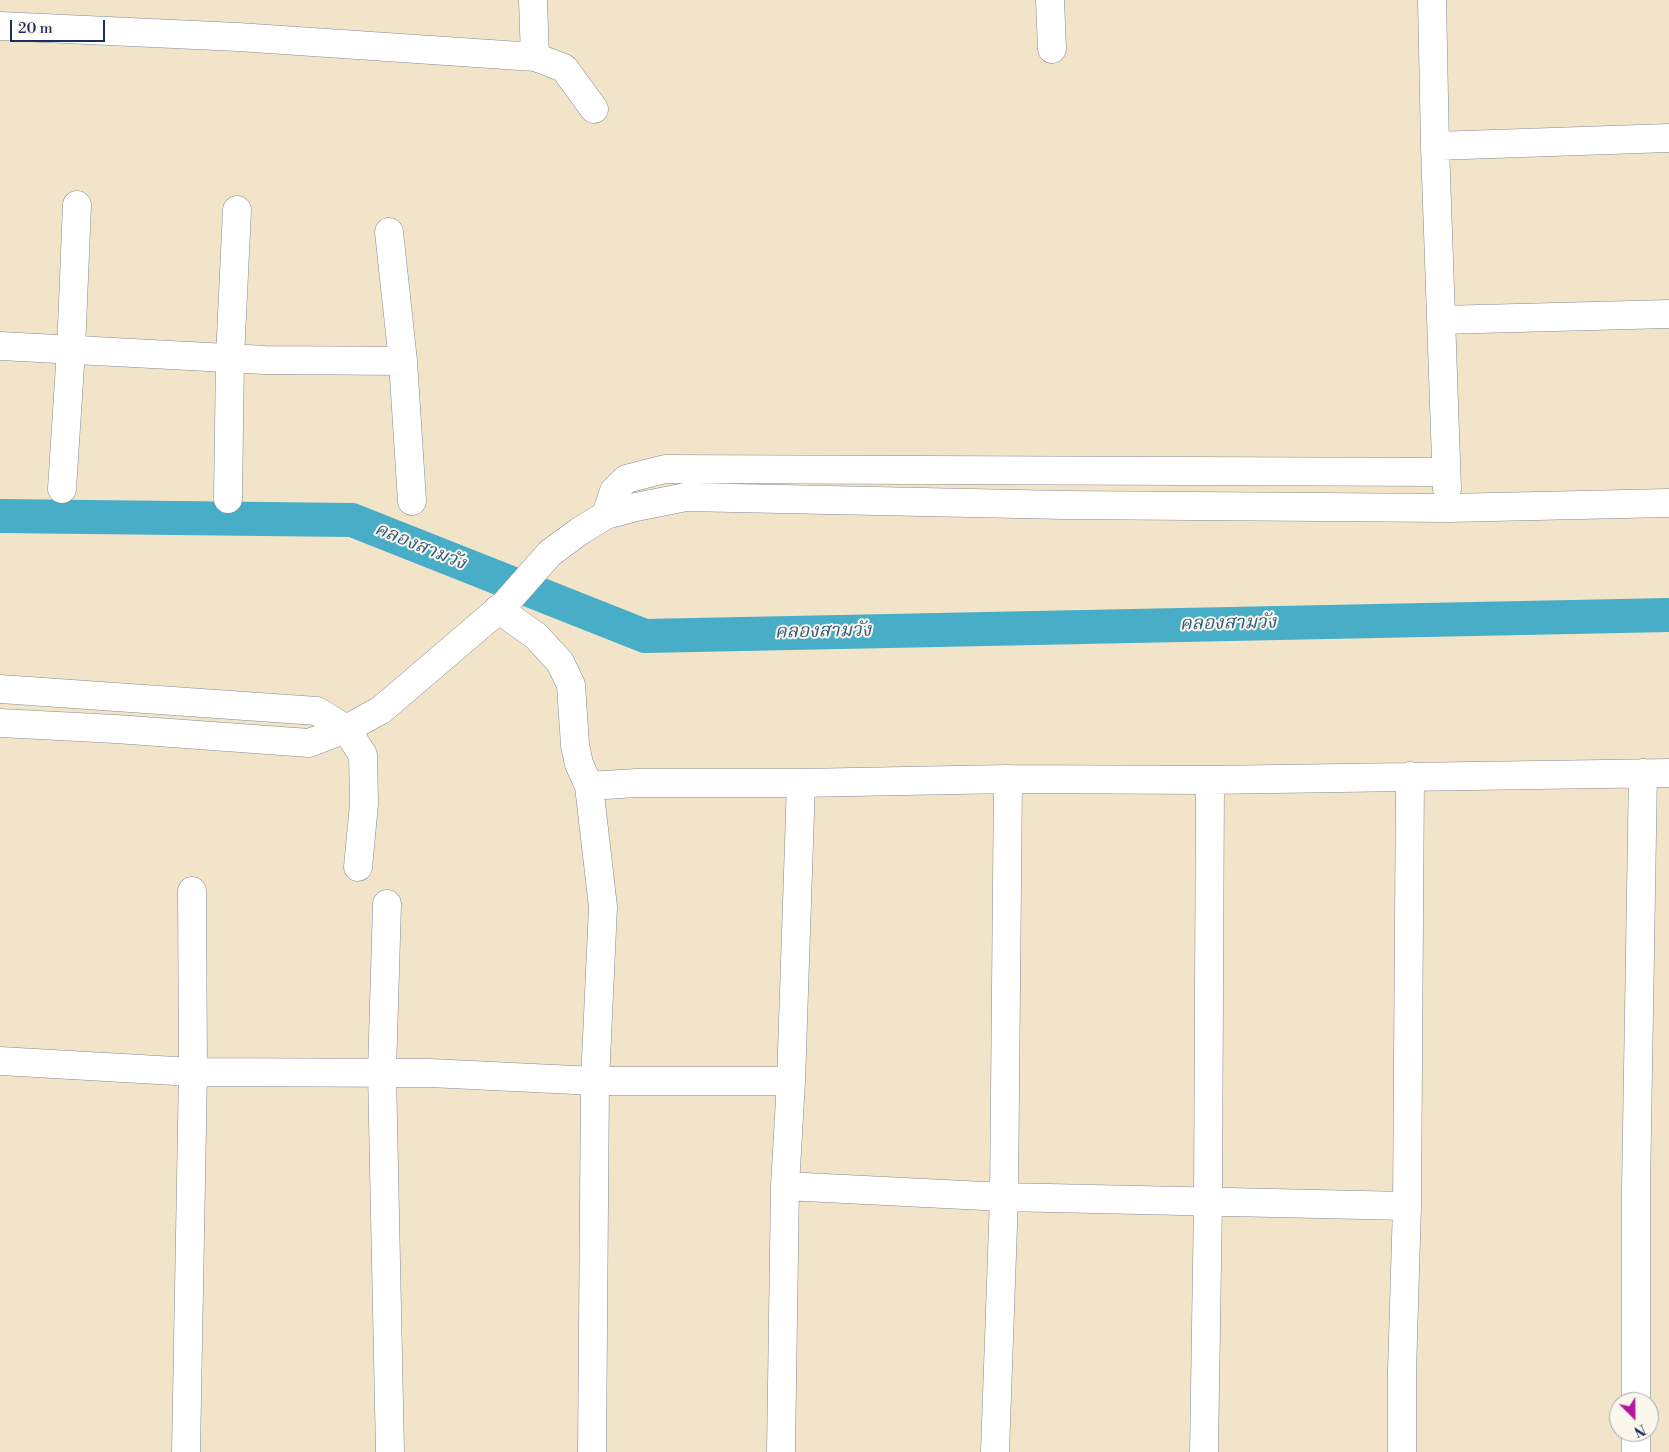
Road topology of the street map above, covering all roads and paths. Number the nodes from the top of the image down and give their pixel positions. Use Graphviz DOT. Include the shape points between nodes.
graph roads {
  1 [pos="533,0"];
  2 [pos="1050,0"];
  3 [pos="1432,0"];
  4 [pos="0,26"];
  5 [pos="1052,49"];
  6 [pos="535,57"];
  7 [pos="594,110"];
  8 [pos="1669,138"];
  9 [pos="1435,146"];
  10 [pos="77,204"];
  11 [pos="237,210"];
  12 [pos="389,232"];
  13 [pos="1669,314"];
  14 [pos="1441,320"];
  15 [pos="0,346"];
  16 [pos="70,350"];
  17 [pos="230,358"];
  18 [pos="403,361"];
  19 [pos="1446,472"];
  20 [pos="62,489"];
  21 [pos="228,499"];
  22 [pos="412,501"];
  23 [pos="1669,503"];
  24 [pos="1448,508"];
  25 [pos="606,516"];
  26 [pos="501,606"];
  27 [pos="0,689"];
  28 [pos="0,723"];
  29 [pos="346,729"];
  30 [pos="1656,773"];
  31 [pos="1410,776"];
  32 [pos="1008,780"];
  33 [pos="1210,780"];
  34 [pos="801,783"];
  35 [pos="589,786"];
  36 [pos="358,867"];
  37 [pos="192,891"];
  38 [pos="387,904"];
  39 [pos="0,1061"];
  40 [pos="193,1072"];
  41 [pos="382,1072"];
  42 [pos="595,1081"];
  43 [pos="791,1082"];
  44 [pos="785,1186"];
  45 [pos="1004,1197"];
  46 [pos="1208,1202"];
  47 [pos="1407,1206"];
  48 [pos="1636,1392"];
  49 [pos="186,1452"];
  50 [pos="390,1452"];
  51 [pos="592,1452"];
  52 [pos="781,1452"];
  53 [pos="995,1452"];
  54 [pos="1204,1452"];
  55 [pos="1402,1452"];
  1 -- 6 [label="street"];
  2 -- 5 [label="street"];
  3 -- 9 [label="street"];
  4 -- 6 [label="street" via="238,37"];
  6 -- 7 [label="street" via="564,68"];
  8 -- 9 [label="street"];
  9 -- 14 [label="street"];
  10 -- 16 [label="street"];
  11 -- 17 [label="street"];
  12 -- 18 [label="street"];
  13 -- 14 [label="street"];
  14 -- 19 [label="street"];
  15 -- 16 [label="street"];
  16 -- 17 [label="street"];
  16 -- 20 [label="street"];
  17 -- 18 [label="street"];
  17 -- 21 [label="street"];
  18 -- 22 [label="street"];
  19 -- 24 [label="street"];
  19 -- 25 [label="street" via="665,469 626,479 614,491"];
  23 -- 24 [label="street"];
  24 -- 25 [label="street" via="686,498"];
  25 -- 26 [label="street" via="550,553"];
  26 -- 29 [label="street" via="381,710"];
  26 -- 35 [label="street" via="536,636 568,676 575,745"];
  27 -- 29 [label="street" via="317,711"];
  28 -- 29 [label="street" via="309,743"];
  29 -- 36 [label="street" via="363,755 364,804"];
  30 -- 31 [label="street"];
  30 -- 48 [label="street" via="1636,1189"];
  31 -- 33 [label="street"];
  31 -- 47 [label="street"];
  32 -- 33 [label="street"];
  32 -- 34 [label="street"];
  32 -- 45 [label="street"];
  33 -- 46 [label="street"];
  34 -- 35 [label="street"];
  34 -- 43 [label="street"];
  35 -- 42 [label="street" via="603,907"];
  37 -- 40 [label="street"];
  38 -- 41 [label="street"];
  39 -- 40 [label="street"];
  40 -- 41 [label="street"];
  40 -- 49 [label="street"];
  41 -- 42 [label="street"];
  41 -- 50 [label="street"];
  42 -- 43 [label="street"];
  42 -- 51 [label="street"];
  43 -- 44 [label="street"];
  44 -- 45 [label="street"];
  44 -- 52 [label="street"];
  45 -- 46 [label="street"];
  45 -- 53 [label="street"];
  46 -- 47 [label="street"];
  46 -- 54 [label="street"];
  47 -- 55 [label="street"];
}
